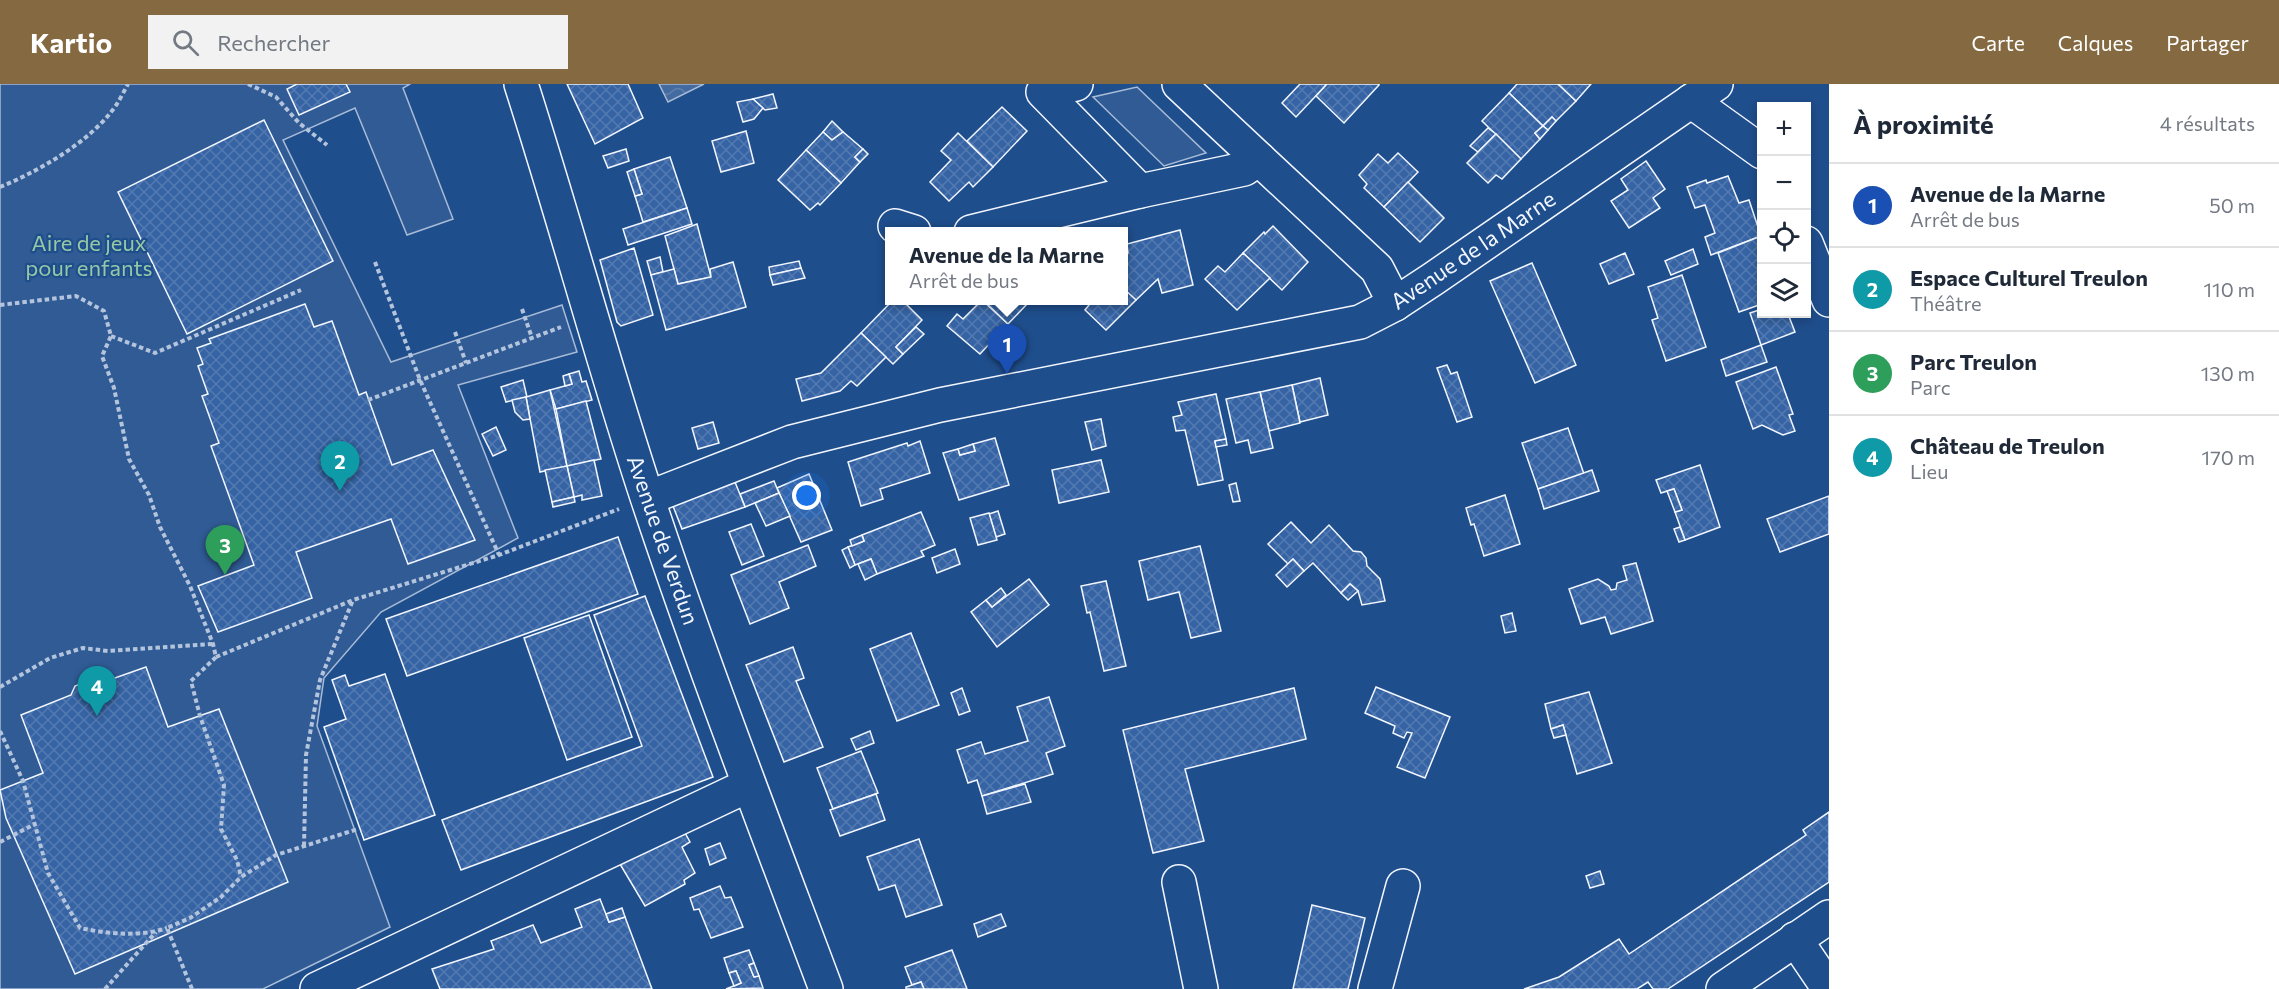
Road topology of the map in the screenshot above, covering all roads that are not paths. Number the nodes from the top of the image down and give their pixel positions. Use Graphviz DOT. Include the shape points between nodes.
graph roads {
  1 [pos="521,84"];
  2 [pos="1076,84"];
  3 [pos="1179,84"];
  4 [pos="1039,88"];
  5 [pos="1704,92"];
  6 [pos="1757,148"];
  7 [pos="1259,159"];
  8 [pos="1140,191"];
  9 [pos="988,227"];
  10 [pos="1811,255"];
  11 [pos="1829,300"];
  12 [pos="1395,304"];
  13 [pos="648,498"];
  14 [pos="749,785"];
  15 [pos="1179,882"];
  16 [pos="1403,886"];
  17 [pos="1829,917"];
  18 [pos="1795,939"];
  19 [pos="316,989"];
  20 [pos="826,989"];
  21 [pos="1201,989"];
  22 [pos="1375,989"];
  23 [pos="1723,989"];
  24 [pos="1829,989"];
  1 -- 13 [label="street, Avenue de Verdun"];
  2 -- 4 [label="street"];
  3 -- 7 [label="street"];
  4 -- 8 [label="street"];
  5 -- 6 [label="street"];
  5 -- 12 [label="street, Avenue de la Marne"];
  7 -- 8 [label="street" via="1244,169"];
  7 -- 12 [label="street" via="1377,269"];
  8 -- 9 [label="street"];
  10 -- 11 [label="street"];
  12 -- 13 [label="street, Avenue de la Marne" via="1360,322 940,405 803,439"];
  13 -- 14 [label="street, Avenue de Verdun"];
  14 -- 19 [label="street"];
  14 -- 20 [label="street, Avenue de Verdun"];
  15 -- 21 [label="street"];
  16 -- 22 [label="street"];
  17 -- 18 [label="street"];
  18 -- 23 [label="street"];
  18 -- 24 [label="street"];
}
